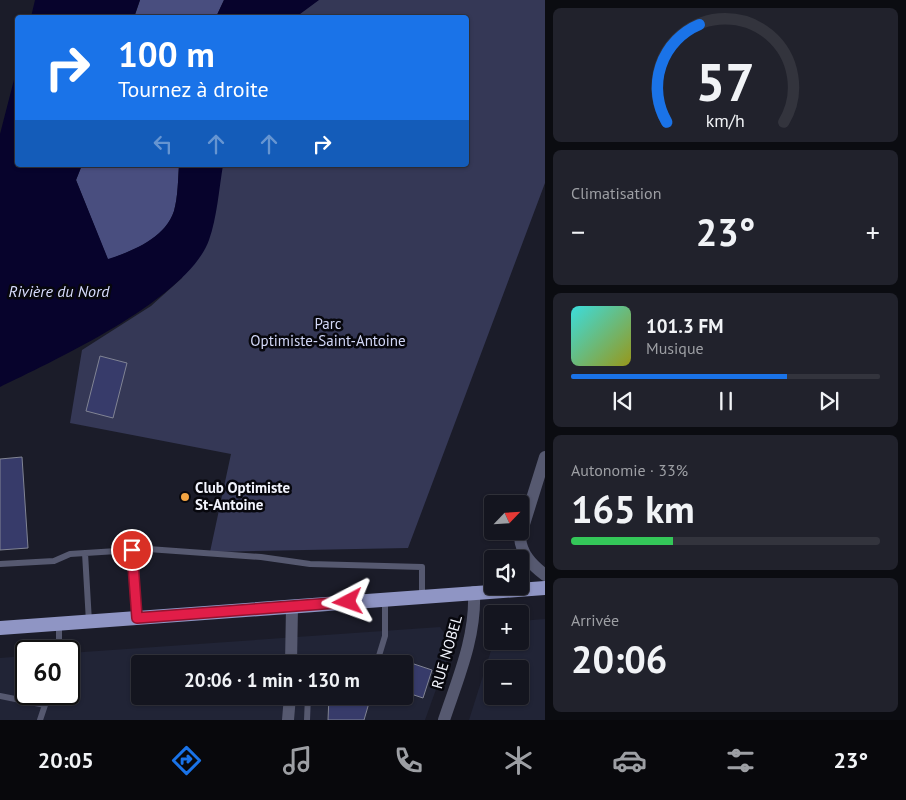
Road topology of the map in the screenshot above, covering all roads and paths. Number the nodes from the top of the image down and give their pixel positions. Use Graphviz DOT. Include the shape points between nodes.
graph roads {
  1 [pos="545,457"];
  2 [pos="132,550"];
  3 [pos="86,553"];
  4 [pos="0,564"];
  5 [pos="545,575"];
  6 [pos="545,588"];
  7 [pos="474,592"];
  8 [pos="422,596"];
  9 [pos="385,599"];
  10 [pos="292,606"];
  11 [pos="137,618"];
  12 [pos="89,622"];
  13 [pos="59,624"];
  14 [pos="0,628"];
  15 [pos="59,640"];
  16 [pos="291,655"];
  17 [pos="379,655"];
  18 [pos="0,696"];
  19 [pos="15,699"];
  20 [pos="45,705"];
  21 [pos="289,705"];
  22 [pos="308,705"];
  23 [pos="40,720"];
  24 [pos="288,720"];
  25 [pos="307,720"];
  26 [pos="444,720"];
  1 -- 5 [label="street" via="520,537 522,549"];
  2 -- 3 [label="lane"];
  2 -- 8 [label="lane" via="261,557 310,564 422,566"];
  2 -- 11 [label="lane"];
  3 -- 4 [label="lane" via="70,554 54,561"];
  3 -- 12 [label="lane"];
  6 -- 7 [label="main road"];
  7 -- 8 [label="main road"];
  7 -- 26 [label="street, RUE NOBEL" via="475,618 471,640"];
  8 -- 9 [label="main road"];
  9 -- 10 [label="main road"];
  9 -- 17 [label="lane" via="386,636"];
  10 -- 11 [label="main road"];
  10 -- 16 [label="street"];
  11 -- 12 [label="main road"];
  12 -- 13 [label="main road"];
  13 -- 14 [label="main road"];
  13 -- 15 [label="lane"];
  18 -- 19 [label="lane"];
  20 -- 23 [label="lane"];
  21 -- 24 [label="street"];
  22 -- 25 [label="lane"];
}
